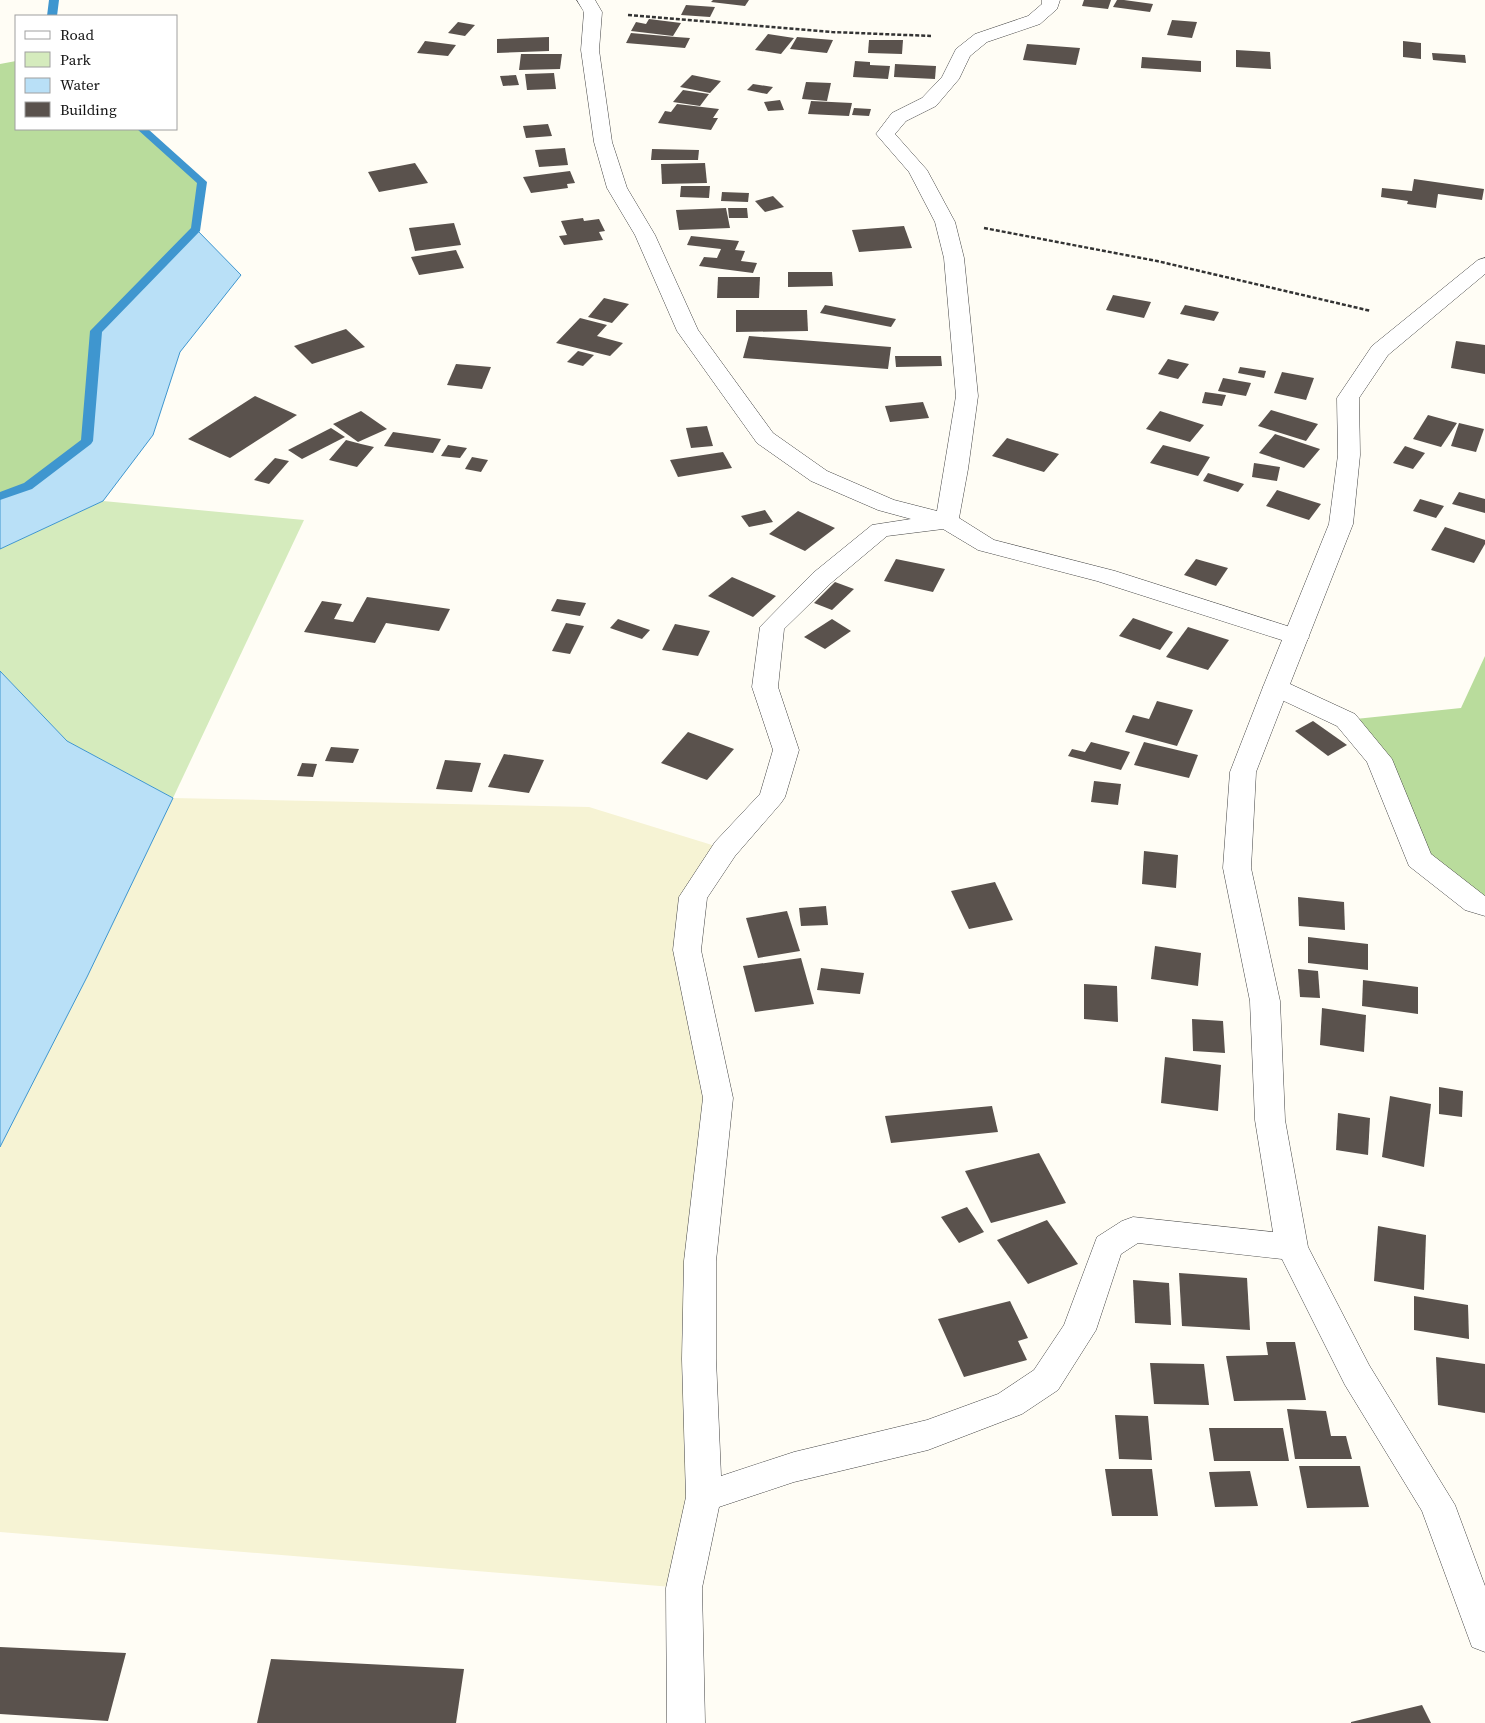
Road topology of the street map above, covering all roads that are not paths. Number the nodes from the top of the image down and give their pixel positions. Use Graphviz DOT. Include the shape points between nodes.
graph roads {
  1 [pos="1051,0"];
  2 [pos="590,6"];
  3 [pos="1485,264"];
  4 [pos="946,521"];
  5 [pos="1297,637"];
  6 [pos="1276,687"];
  7 [pos="1485,906"];
  8 [pos="1292,1247"];
  9 [pos="704,1497"];
  10 [pos="1485,1635"];
  11 [pos="686,1723"];
  1 -- 4 [label="street" via="1051,5 1034,20 984,37 962,53 950,79 929,102 899,117 885,134 917,170 945,222 954,258 967,396"];
  2 -- 4 [label="street" via="590,50 603,142 616,188 645,235 688,331 765,438 819,476 886,505"];
  3 -- 5 [label="street" via="1380,351 1348,398 1349,456 1341,524"];
  4 -- 5 [label="street" via="986,545 1106,576"];
  4 -- 9 [label="street" via="880,530 822,578 772,627 765,687 786,750 772,797 725,849 693,897 687,950 718,1098 700,1261 699,1359"];
  5 -- 6 [label="street"];
  6 -- 7 [label="street" via="1346,720 1379,759 1419,859 1476,904"];
  6 -- 8 [label="street" via="1243,772 1237,868 1265,1001 1270,1120"];
  8 -- 9 [label="street" via="1133,1230 1108,1246 1079,1330 1046,1380 1010,1404 928,1435 794,1467"];
  8 -- 10 [label="street" via="1357,1375 1437,1505"];
  9 -- 11 [label="street" via="684,1588"];
}
